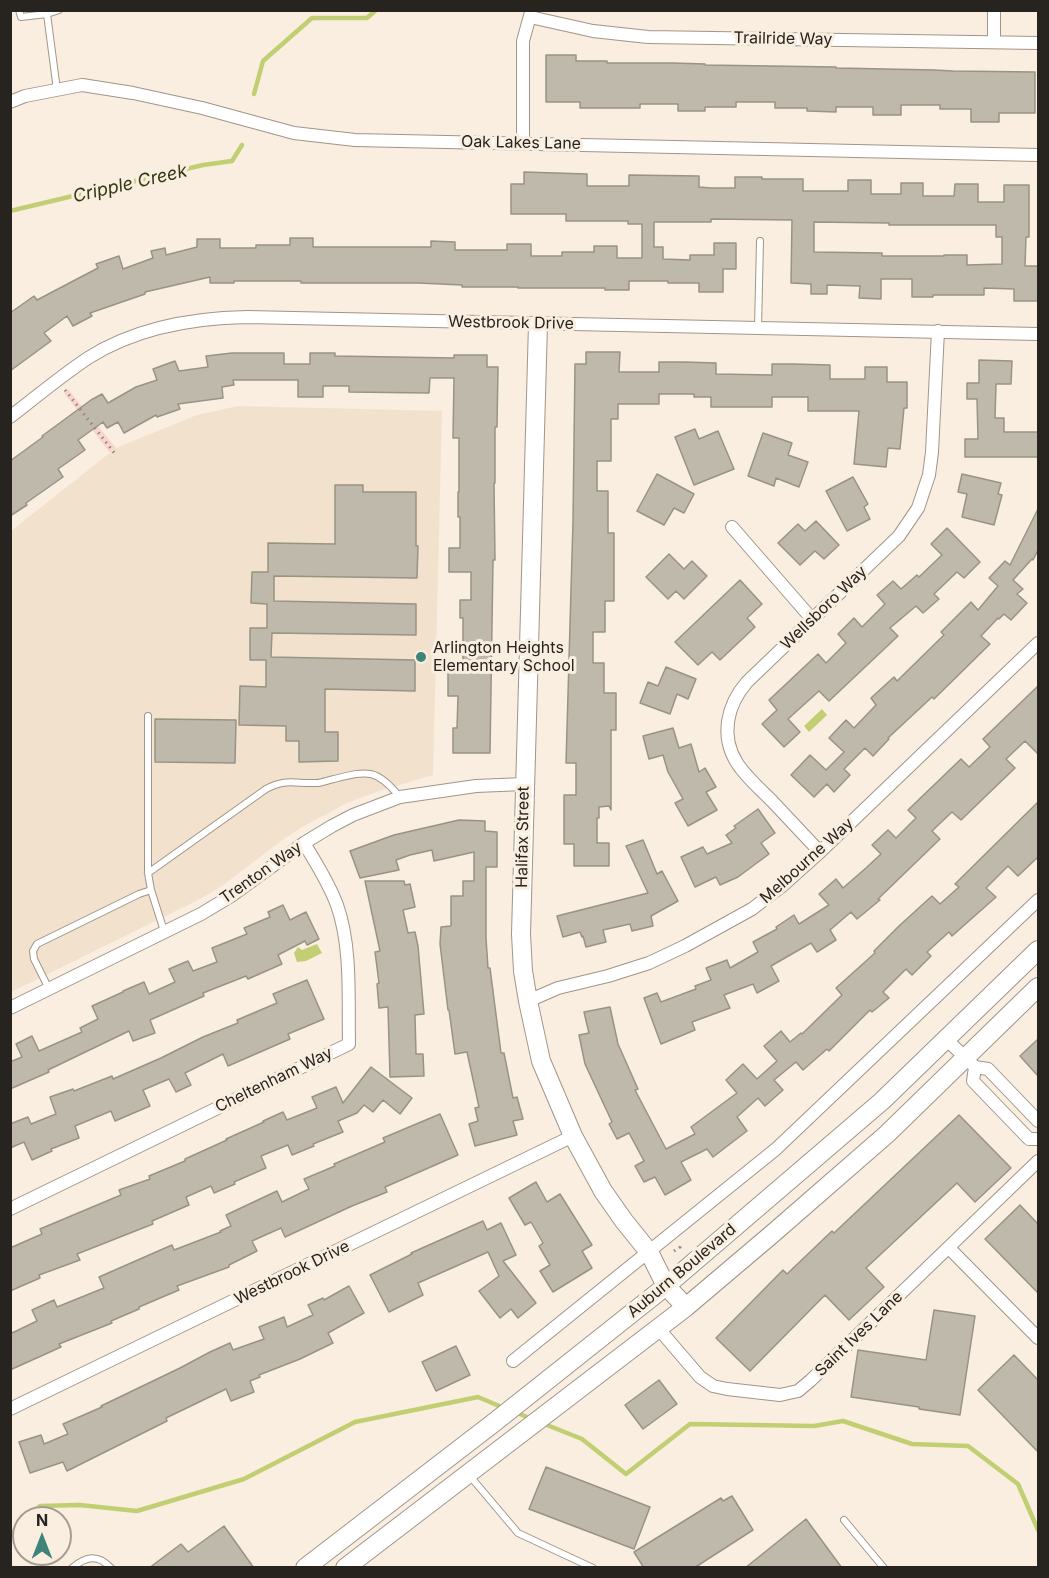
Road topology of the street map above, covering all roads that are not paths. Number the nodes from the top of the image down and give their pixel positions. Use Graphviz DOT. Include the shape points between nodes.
graph roads {
  1 [pos="19,10"];
  2 [pos="59,10"];
  3 [pos="994,10"];
  4 [pos="48,14"];
  5 [pos="530,14"];
  6 [pos="994,42"];
  7 [pos="1038,43"];
  8 [pos="57,90"];
  9 [pos="10,102"];
  10 [pos="523,143"];
  11 [pos="1038,155"];
  12 [pos="760,241"];
  13 [pos="538,324"];
  14 [pos="758,328"];
  15 [pos="938,332"];
  16 [pos="1038,334"];
  17 [pos="10,417"];
  18 [pos="732,528"];
  19 [pos="812,619"];
  20 [pos="1038,644"];
  21 [pos="148,716"];
  22 [pos="524,784"];
  23 [pos="400,797"];
  24 [pos="304,843"];
  25 [pos="820,852"];
  26 [pos="148,873"];
  27 [pos="151,890"];
  28 [pos="1038,900"];
  29 [pos="164,931"];
  30 [pos="1038,950"];
  31 [pos="1038,987"];
  32 [pos="50,989"];
  33 [pos="528,1001"];
  34 [pos="10,1008"];
  35 [pos="946,1039"];
  36 [pos="970,1062"];
  37 [pos="1038,1121"];
  38 [pos="573,1136"];
  39 [pos="1038,1138"];
  40 [pos="1038,1161"];
  41 [pos="10,1209"];
  42 [pos="949,1248"];
  43 [pos="649,1252"];
  44 [pos="666,1286"];
  45 [pos="686,1307"];
  46 [pos="658,1328"];
  47 [pos="1038,1338"];
  48 [pos="513,1361"];
  49 [pos="10,1409"];
  50 [pos="468,1473"];
  51 [pos="844,1520"];
  52 [pos="354,1563"];
  53 [pos="72,1568"];
  54 [pos="111,1568"];
  55 [pos="305,1568"];
  56 [pos="593,1568"];
  57 [pos="884,1568"];
  1 -- 4 [label="lane" via="21,17"];
  2 -- 4 [label="lane"];
  3 -- 6 [label="street"];
  4 -- 8 [label="lane"];
  5 -- 6 [label="street, Trailride Way" via="593,31 648,37"];
  5 -- 10 [label="street" via="523,41"];
  6 -- 7 [label="street, Trailride Way"];
  8 -- 9 [label="street, Oak Lakes Lane"];
  8 -- 10 [label="street, Oak Lakes Lane" via="82,85 133,93 294,133 345,139"];
  10 -- 11 [label="street, Oak Lakes Lane"];
  12 -- 14 [label="lane"];
  13 -- 14 [label="street, Westbrook Drive"];
  13 -- 17 [label="street, Westbrook Drive" via="247,317 189,321 109,346"];
  13 -- 22 [label="main road, Halifax Street"];
  14 -- 15 [label="street, Westbrook Drive"];
  15 -- 16 [label="street, Westbrook Drive"];
  15 -- 19 [label="street, Wellsboro Way" via="932,452 918,508 899,536"];
  18 -- 19 [label="street"];
  19 -- 25 [label="street, Wellsboro Way" via="740,690 730,710 727,733 738,764"];
  20 -- 25 [label="street, Melbourne Way"];
  21 -- 26 [label="lane"];
  22 -- 23 [label="street, Trenton Way" via="476,786"];
  22 -- 33 [label="main road, Halifax Street" via="521,934"];
  23 -- 24 [label="street, Trenton Way" via="332,826"];
  23 -- 26 [label="lane" via="386,780 365,773 317,783 276,784"];
  24 -- 29 [label="street, Trenton Way" via="231,896"];
  24 -- 41 [label="street, Cheltenham Way" via="329,886 344,931 349,1044"];
  25 -- 33 [label="street, Melbourne Way" via="752,909 685,946 649,963 558,988"];
  26 -- 27 [label="lane"];
  27 -- 29 [label="lane"];
  27 -- 32 [label="lane" via="37,944 34,959"];
  28 -- 43 [label="street" via="776,1149"];
  29 -- 32 [label="street, Trenton Way"];
  30 -- 35 [label="main road, Auburn Boulevard"];
  31 -- 36 [label="main road, Auburn Boulevard"];
  32 -- 34 [label="street, Trenton Way"];
  33 -- 38 [label="main road, Halifax Street" via="541,1061"];
  35 -- 36 [label="street"];
  35 -- 44 [label="main road, Auburn Boulevard" via="882,1101"];
  36 -- 37 [label="street" via="988,1069"];
  36 -- 39 [label="street" via="973,1081 1029,1139"];
  36 -- 45 [label="main road, Auburn Boulevard"];
  38 -- 43 [label="main road, Halifax Street" via="603,1191"];
  38 -- 49 [label="street, Westbrook Drive"];
  40 -- 42 [label="street, Saint Ives Lane"];
  42 -- 46 [label="street, Saint Ives Lane" via="798,1391 780,1395 713,1386 700,1377"];
  42 -- 47 [label="street"];
  43 -- 44 [label="main road, Halifax Street"];
  43 -- 48 [label="street"];
  44 -- 45 [label="main road, Halifax Street"];
  44 -- 55 [label="main road, Auburn Boulevard"];
  45 -- 46 [label="main road, Auburn Boulevard"];
  46 -- 50 [label="main road, Auburn Boulevard"];
  50 -- 52 [label="main road, Auburn Boulevard"];
  50 -- 56 [label="lane" via="518,1533"];
  51 -- 57 [label="lane"];
  53 -- 54 [label="lane" via="92,1557 105,1560"];
}
